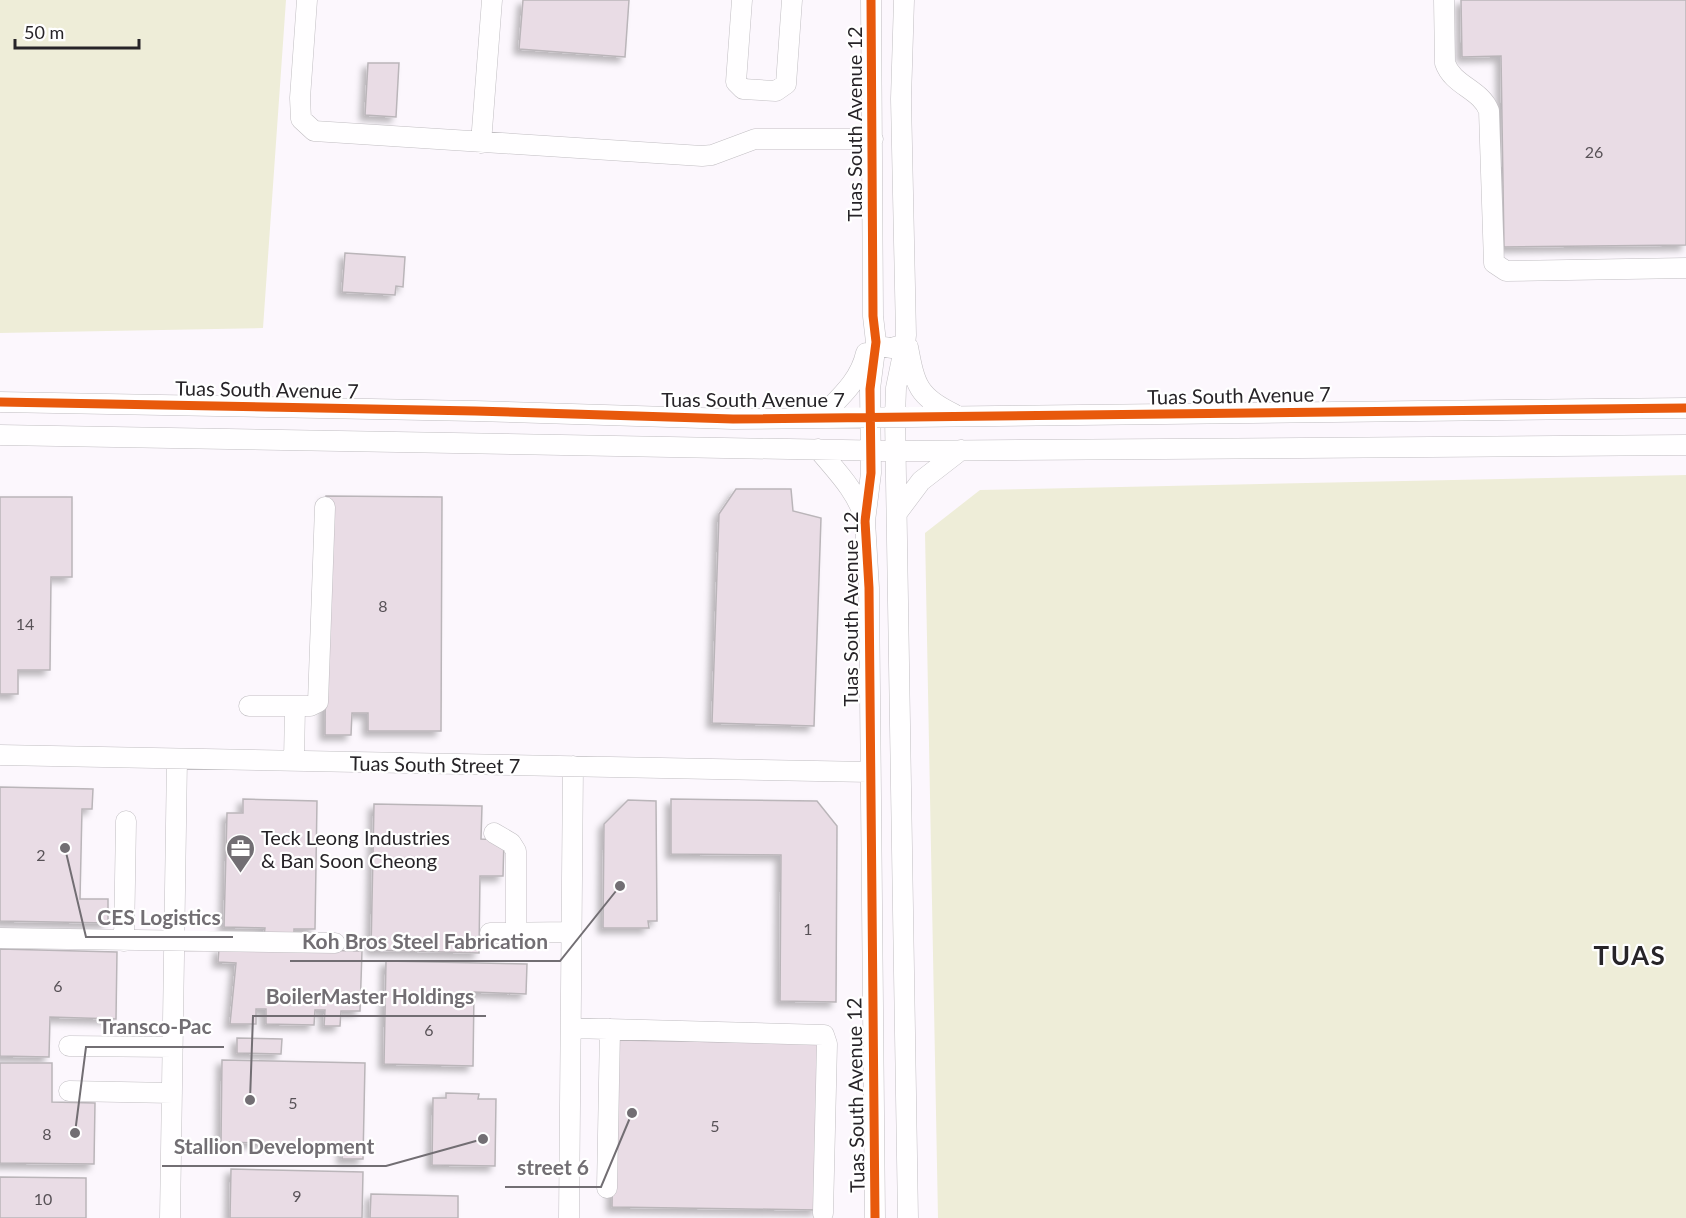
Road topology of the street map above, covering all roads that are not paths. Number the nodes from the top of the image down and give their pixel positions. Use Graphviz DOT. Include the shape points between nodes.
graph roads {
  1 [pos="307,0"];
  2 [pos="492,0"];
  3 [pos="742,0"];
  4 [pos="792,0"];
  5 [pos="871,0"];
  6 [pos="904,0"];
  7 [pos="1444,0"];
  8 [pos="873,139"];
  9 [pos="481,142"];
  10 [pos="1686,268"];
  11 [pos="873,316"];
  12 [pos="906,340"];
  13 [pos="876,342"];
  14 [pos="0,402"];
  15 [pos="1686,408"];
  16 [pos="958,416"];
  17 [pos="870,417"];
  18 [pos="895,417"];
  19 [pos="820,418"];
  20 [pos="0,435"];
  21 [pos="1686,445"];
  22 [pos="818,449"];
  23 [pos="872,450"];
  24 [pos="961,450"];
  25 [pos="896,451"];
  26 [pos="325,507"];
  27 [pos="897,513"];
  28 [pos="865,521"];
  29 [pos="249,706"];
  30 [pos="295,706"];
  31 [pos="0,755"];
  32 [pos="177,759"];
  33 [pos="294,761"];
  34 [pos="573,766"];
  35 [pos="870,772"];
  36 [pos="126,821"];
  37 [pos="494,833"];
  38 [pos="572,932"];
  39 [pos="490,933"];
  40 [pos="516,933"];
  41 [pos="0,938"];
  42 [pos="174,940"];
  43 [pos="123,941"];
  44 [pos="335,943"];
  45 [pos="571,1028"];
  46 [pos="609,1029"];
  47 [pos="69,1046"];
  48 [pos="173,1047"];
  49 [pos="69,1091"];
  50 [pos="172,1093"];
  51 [pos="607,1188"];
  52 [pos="823,1213"];
  53 [pos="170,1218"];
  54 [pos="569,1218"];
  55 [pos="874,1218"];
  56 [pos="908,1218"];
  1 -- 9 [label="street" via="300,98 301,119 306,127 322,133"];
  2 -- 9 [label="street"];
  3 -- 4 [label="street" via="736,82 743,89 776,91 786,84"];
  5 -- 8 [label="street, Tuas South Avenue 12"];
  6 -- 12 [label="street" via="901,99"];
  7 -- 10 [label="street" via="1448,73 1482,100 1489,111 1494,263 1506,271"];
  8 -- 9 [label="street" via="755,139 702,156"];
  8 -- 11 [label="street, Tuas South Avenue 12"];
  11 -- 13 [label="street, Tuas South Avenue 12"];
  11 -- 19 [label="street" via="862,369"];
  12 -- 13 [label="street" via="886,348"];
  12 -- 16 [label="street" via="921,393 936,406"];
  12 -- 18 [label="street" via="896,388"];
  13 -- 17 [label="street, Tuas South Avenue 12"];
  14 -- 19 [label="street, Tuas South Avenue 7"];
  15 -- 16 [label="street, Tuas South Avenue 7"];
  16 -- 18 [label="street, Tuas South Avenue 7"];
  17 -- 18 [label="street, Tuas South Avenue 7"];
  17 -- 19 [label="street, Tuas South Avenue 7"];
  17 -- 23 [label="street, Tuas South Avenue 12"];
  18 -- 25 [label="street"];
  20 -- 22 [label="street"];
  21 -- 24 [label="street"];
  22 -- 23 [label="street"];
  22 -- 28 [label="street" via="850,486"];
  23 -- 25 [label="street"];
  23 -- 28 [label="street, Tuas South Avenue 12"];
  24 -- 25 [label="street"];
  24 -- 27 [label="street" via="921,481"];
  25 -- 27 [label="street"];
  26 -- 30 [label="street" via="320,696 314,705"];
  27 -- 56 [label="street"];
  28 -- 35 [label="street, Tuas South Avenue 12"];
  29 -- 30 [label="street"];
  30 -- 33 [label="street"];
  31 -- 32 [label="street, Tuas South Street 7"];
  32 -- 33 [label="street, Tuas South Street 7"];
  32 -- 42 [label="street"];
  33 -- 34 [label="street, Tuas South Street 7"];
  34 -- 35 [label="street, Tuas South Street 7"];
  34 -- 38 [label="street"];
  35 -- 55 [label="street, Tuas South Avenue 12"];
  36 -- 43 [label="street"];
  37 -- 40 [label="street" via="511,843 516,851"];
  38 -- 40 [label="street"];
  38 -- 45 [label="street"];
  39 -- 40 [label="street"];
  41 -- 43 [label="street"];
  42 -- 43 [label="street"];
  42 -- 44 [label="street"];
  42 -- 48 [label="street"];
  45 -- 46 [label="street"];
  45 -- 54 [label="street"];
  46 -- 51 [label="street"];
  46 -- 52 [label="street" via="824,1035 827,1044"];
  47 -- 48 [label="street"];
  48 -- 50 [label="street"];
  49 -- 50 [label="street"];
  50 -- 53 [label="street"];
}
